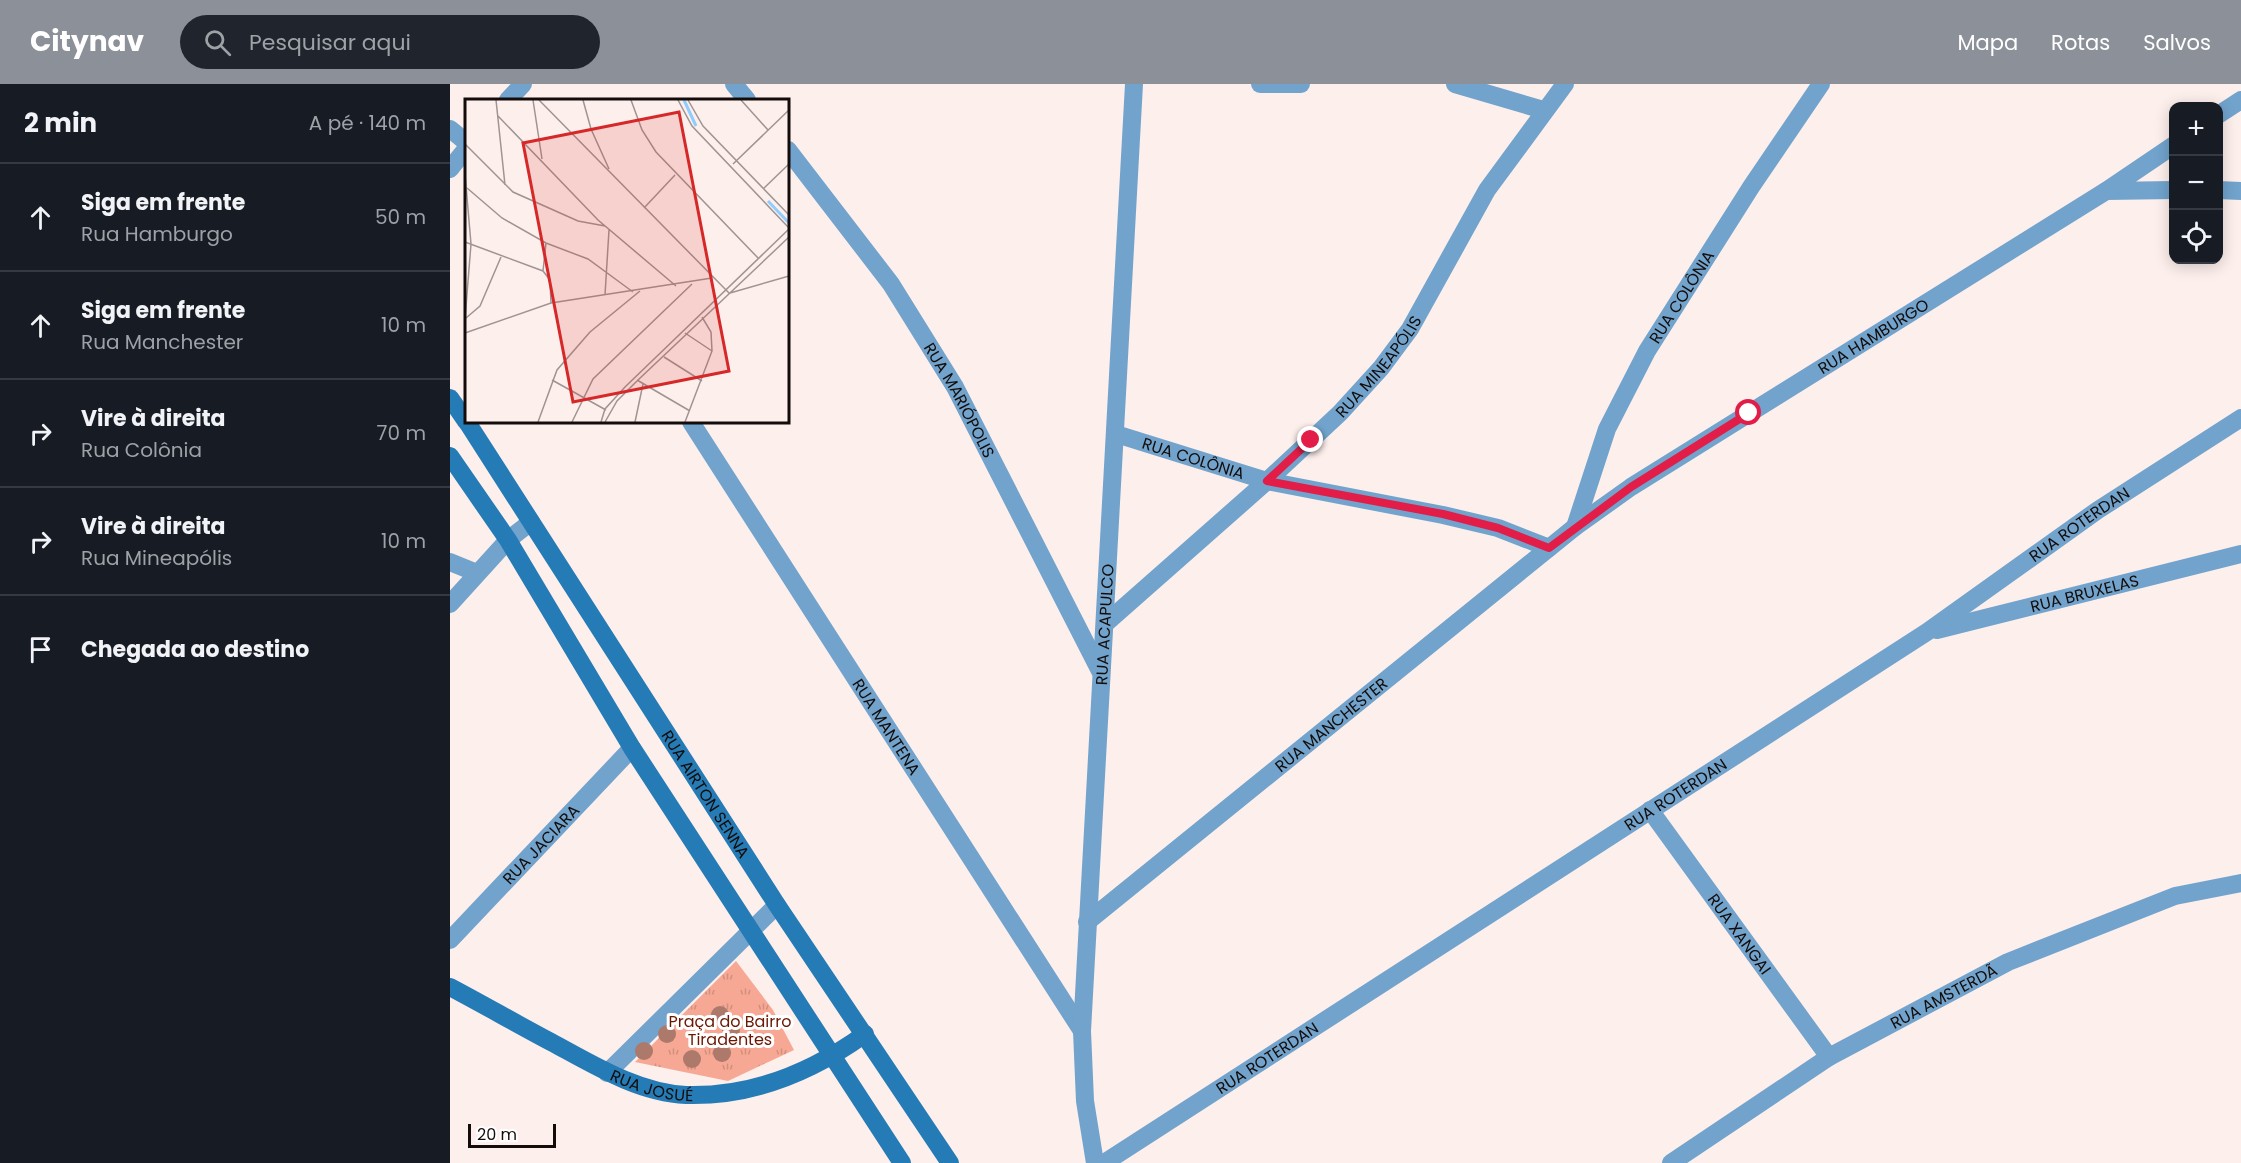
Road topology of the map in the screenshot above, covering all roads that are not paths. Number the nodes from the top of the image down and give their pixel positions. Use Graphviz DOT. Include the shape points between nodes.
graph roads {
  1 [pos="523,84"];
  2 [pos="734,84"];
  3 [pos="1134,84"];
  4 [pos="1260,84"];
  5 [pos="1301,84"];
  6 [pos="1455,84"];
  7 [pos="1564,84"];
  8 [pos="1821,84"];
  9 [pos="509,99"];
  10 [pos="746,99"];
  11 [pos="2241,99"];
  12 [pos="1543,110"];
  13 [pos="2223,112"];
  14 [pos="450,129"];
  15 [pos="465,141"];
  16 [pos="2169,148"];
  17 [pos="465,150"];
  18 [pos="789,151"];
  19 [pos="450,169"];
  20 [pos="2169,190"];
  21 [pos="2223,190"];
  22 [pos="2106,191"];
  23 [pos="2241,191"];
  24 [pos="450,398"];
  25 [pos="465,418"];
  26 [pos="2241,418"];
  27 [pos="468,423"];
  28 [pos="692,423"];
  29 [pos="1116,434"];
  30 [pos="450,456"];
  31 [pos="1267,481"];
  32 [pos="531,522"];
  33 [pos="1575,528"];
  34 [pos="508,540"];
  35 [pos="1549,548"];
  36 [pos="2241,554"];
  37 [pos="450,562"];
  38 [pos="477,573"];
  39 [pos="450,604"];
  40 [pos="1106,623"];
  41 [pos="1927,632"];
  42 [pos="1100,670"];
  43 [pos="632,748"];
  44 [pos="1650,810"];
  45 [pos="2241,883"];
  46 [pos="777,905"];
  47 [pos="1087,922"];
  48 [pos="751,929"];
  49 [pos="450,940"];
  50 [pos="450,987"];
  51 [pos="1082,1030"];
  52 [pos="865,1034"];
  53 [pos="1829,1057"];
  54 [pos="832,1058"];
  55 [pos="607,1073"];
  56 [pos="902,1163"];
  57 [pos="950,1163"];
  58 [pos="1095,1163"];
  59 [pos="1104,1163"];
  60 [pos="1671,1163"];
  1 -- 9 [label="street"];
  2 -- 10 [label="street"];
  3 -- 29 [label="street, RUA ACAPULCO"];
  4 -- 5 [label="street"];
  6 -- 12 [label="street"];
  7 -- 12 [label="street, RUA MINEAPÓLIS"];
  8 -- 33 [label="street, RUA COLÔNIA" via="1647,351 1607,429"];
  11 -- 13 [label="street"];
  12 -- 31 [label="street, RUA MINEAPÓLIS" via="1487,190 1410,329 1340,413"];
  14 -- 15 [label="street"];
  16 -- 22 [label="street, RUA HAMBURGO"];
  17 -- 19 [label="street"];
  18 -- 42 [label="street, RUA MARIÓPOLIS" via="891,284 955,387"];
  20 -- 22 [label="street"];
  21 -- 23 [label="street"];
  22 -- 33 [label="street, RUA HAMBURGO" via="1641,481"];
  24 -- 25 [label="street, RUA AIRTON SENNA"];
  26 -- 41 [label="street, RUA ROTERDAN" via="2098,510"];
  27 -- 32 [label="street, RUA AIRTON SENNA"];
  28 -- 51 [label="street, RUA MANTENA"];
  29 -- 31 [label="street, RUA COLÔNIA"];
  29 -- 40 [label="street, RUA ACAPULCO"];
  30 -- 34 [label="street"];
  31 -- 35 [label="street, RUA COLÔNIA" via="1443,514 1498,528"];
  31 -- 40 [label="street, RUA MINEAPÓLIS"];
  32 -- 34 [label="street"];
  32 -- 46 [label="street, RUA AIRTON SENNA"];
  33 -- 35 [label="street, RUA MANCHESTER"];
  34 -- 38 [label="street"];
  34 -- 43 [label="street"];
  35 -- 47 [label="street, RUA MANCHESTER"];
  36 -- 41 [label="street, RUA BRUXELAS"];
  37 -- 38 [label="street"];
  38 -- 39 [label="street"];
  40 -- 42 [label="street, RUA ACAPULCO"];
  41 -- 44 [label="street, RUA ROTERDAN"];
  42 -- 47 [label="street, RUA ACAPULCO"];
  43 -- 48 [label="street"];
  43 -- 49 [label="street, RUA JACIARA"];
  44 -- 53 [label="street, RUA XANGAI"];
  44 -- 59 [label="street, RUA ROTERDAN"];
  45 -- 53 [label="street, RUA AMSTERDÃ" via="2175,896 2008,962"];
  46 -- 48 [label="street"];
  46 -- 52 [label="street, RUA AIRTON SENNA"];
  47 -- 51 [label="street, RUA ACAPULCO"];
  48 -- 54 [label="street"];
  48 -- 55 [label="street"];
  50 -- 55 [label="street, RUA JOSUÉ"];
  51 -- 58 [label="street, RUA ACAPULCO" via="1085,1101"];
  52 -- 54 [label="street, RUA JOSUÉ"];
  52 -- 57 [label="street, RUA AIRTON SENNA"];
  53 -- 60 [label="street, RUA AMSTERDÃ"];
  54 -- 55 [label="street, RUA JOSUÉ" via="783,1081 726,1093 685,1095"];
  54 -- 56 [label="street"];
}
